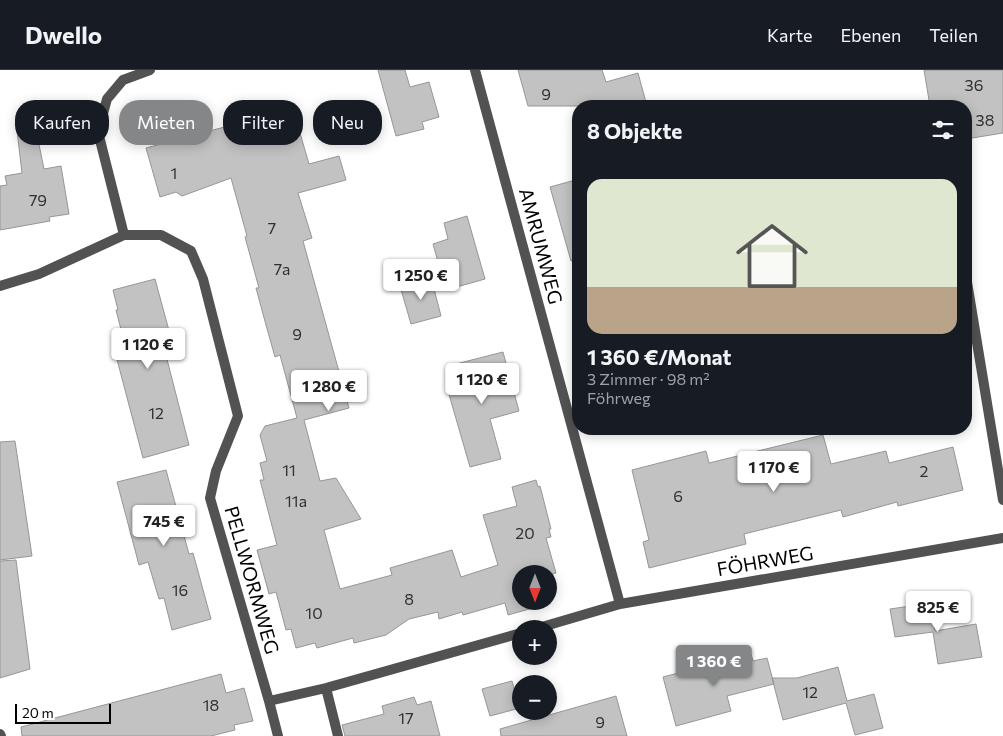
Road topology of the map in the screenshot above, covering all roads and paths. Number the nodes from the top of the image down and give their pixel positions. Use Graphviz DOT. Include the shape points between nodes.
graph roads {
  1 [pos="150,70"];
  2 [pos="475,70"];
  3 [pos="124,234"];
  4 [pos="0,286"];
  5 [pos="972,312"];
  6 [pos="572,427"];
  7 [pos="574,435"];
  8 [pos="1003,500"];
  9 [pos="1003,538"];
  10 [pos="620,604"];
  11 [pos="557,623"];
  12 [pos="512,636"];
  13 [pos="326,688"];
  14 [pos="269,701"];
  15 [pos="278,736"];
  16 [pos="338,736"];
  1 -- 3 [label="street" via="123,80 107,99 98,132"];
  2 -- 6 [label="street, AMRUMWEG"];
  3 -- 4 [label="street, PELLWORMWEG" via="39,274"];
  3 -- 14 [label="street, PELLWORMWEG" via="161,234 191,251 204,279 238,416 216,471 210,498"];
  5 -- 8 [label="street"];
  7 -- 10 [label="street, AMRUMWEG"];
  9 -- 10 [label="street, FÖHRWEG"];
  10 -- 11 [label="street, FÖHRWEG"];
  12 -- 13 [label="street"];
  13 -- 14 [label="street"];
  13 -- 16 [label="street"];
  14 -- 15 [label="street, PELLWORMWEG"];
}
